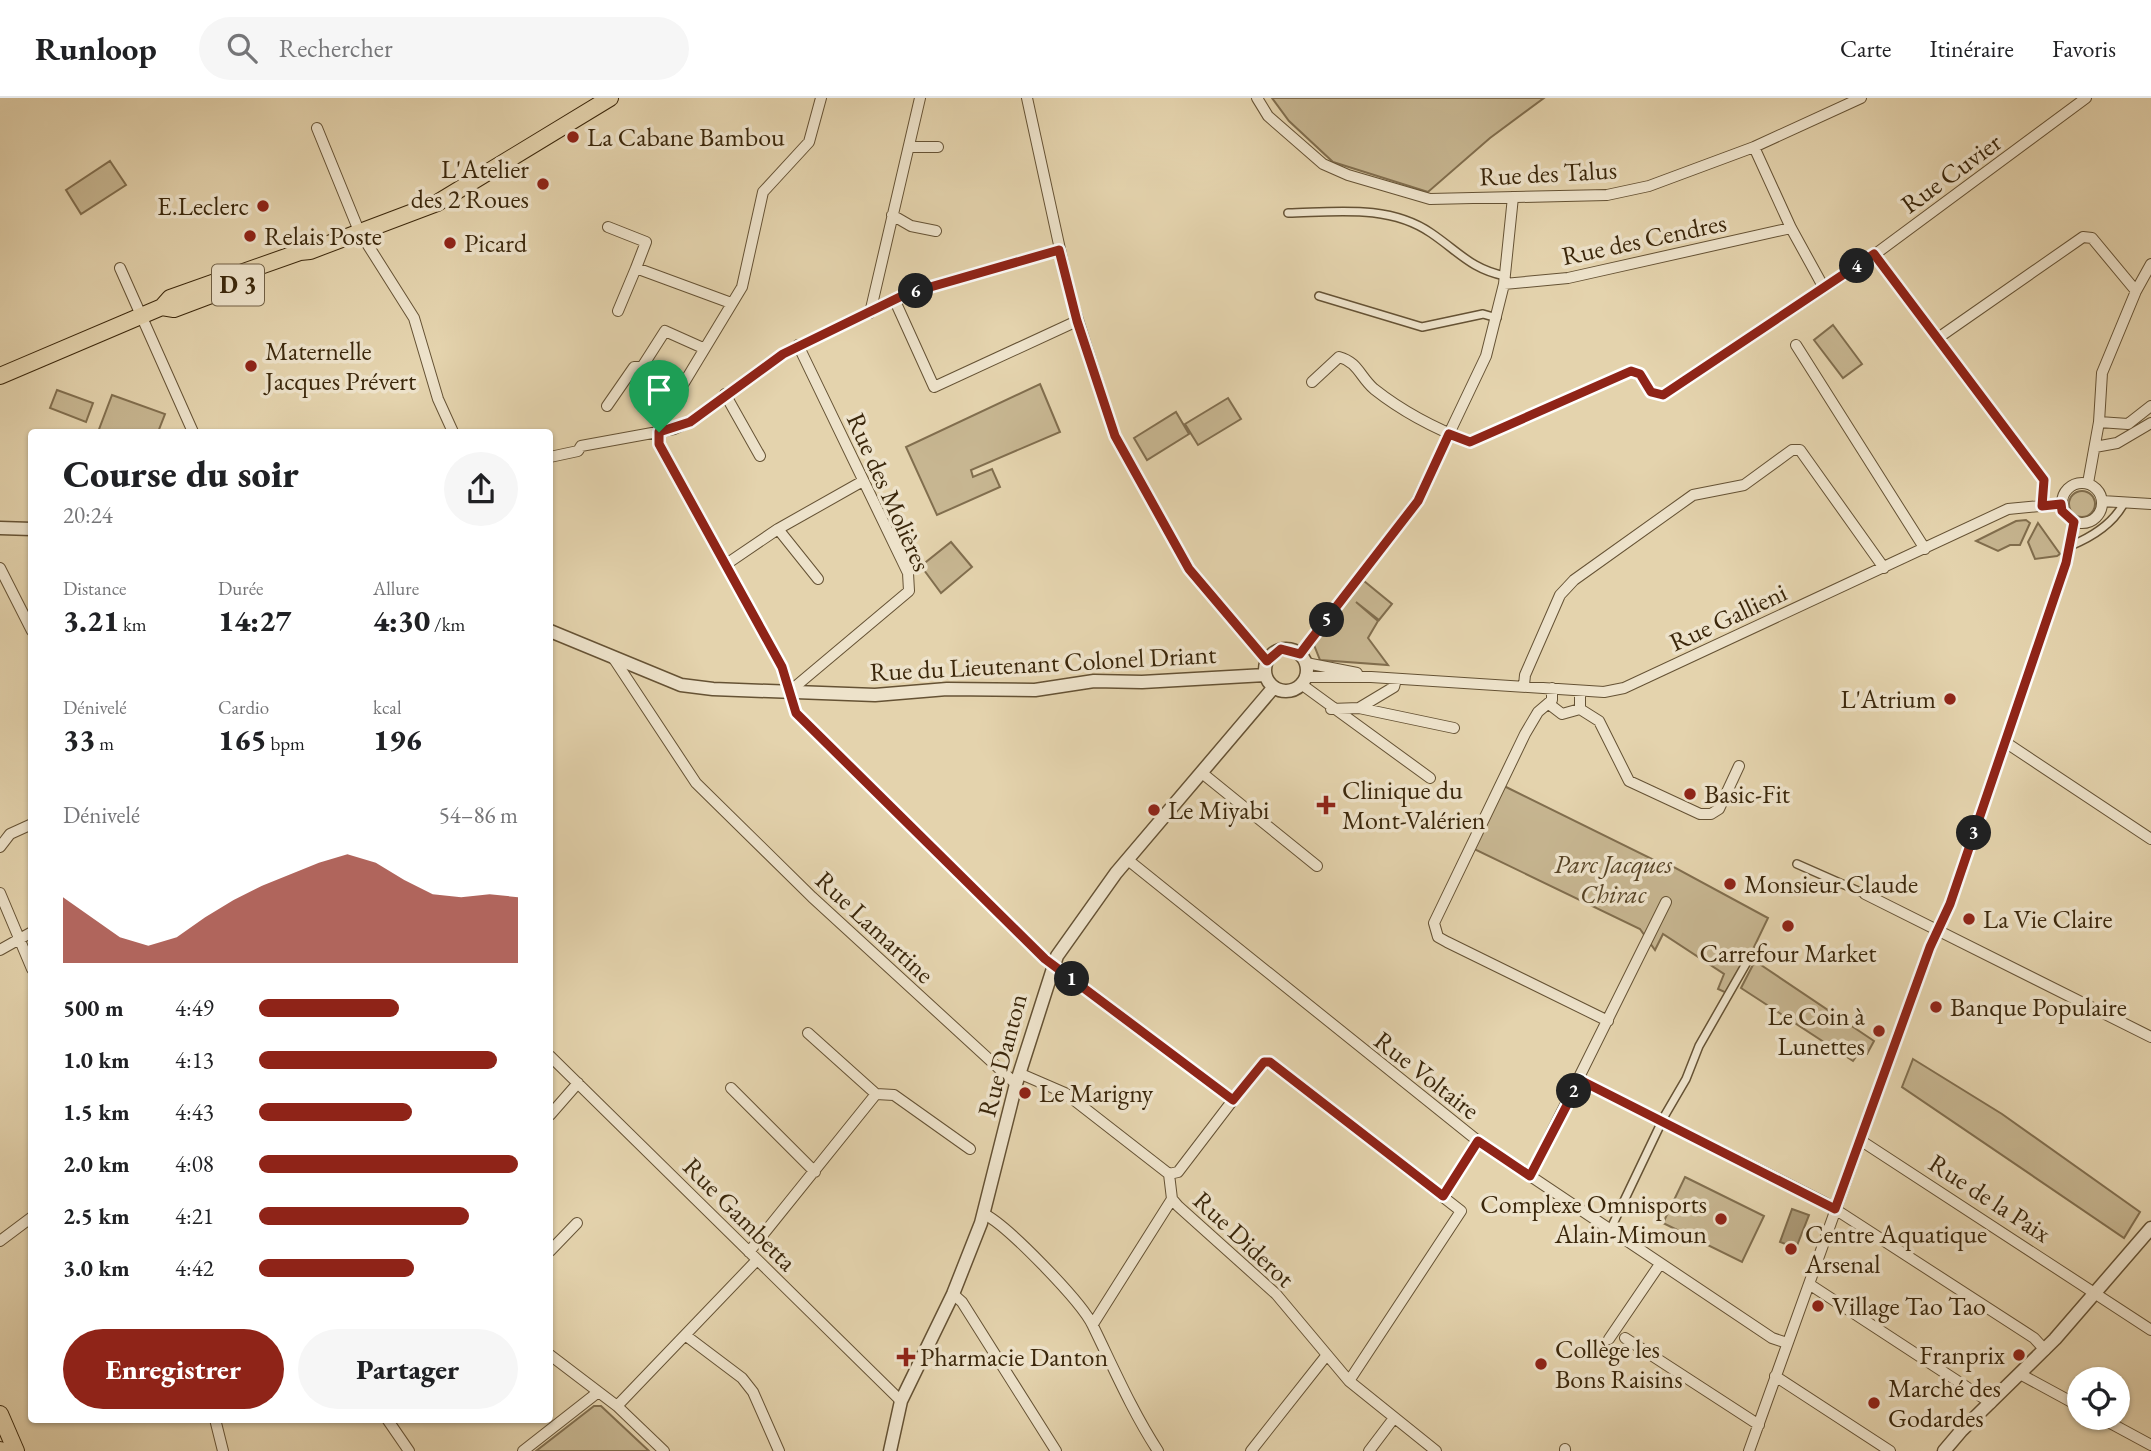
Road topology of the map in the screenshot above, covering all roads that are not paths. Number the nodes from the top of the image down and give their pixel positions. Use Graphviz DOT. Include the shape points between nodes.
graph roads {
  1 [pos="610,98"];
  2 [pos="821,98"];
  3 [pos="920,98"];
  4 [pos="1027,98"];
  5 [pos="1257,98"];
  6 [pos="1861,98"];
  7 [pos="2086,98"];
  8 [pos="317,128"];
  9 [pos="910,147"];
  10 [pos="938,147"];
  11 [pos="1754,147"];
  12 [pos="1513,197"];
  13 [pos="1288,214"];
  14 [pos="892,215"];
  15 [pos="608,227"];
  16 [pos="1791,228"];
  17 [pos="359,231"];
  18 [pos="936,231"];
  19 [pos="1059,250"];
  20 [pos="1874,254"];
  21 [pos="2151,264"];
  22 [pos="120,268"];
  23 [pos="636,268"];
  24 [pos="1505,280"];
  25 [pos="1824,288"];
  26 [pos="2136,291"];
  27 [pos="1319,296"];
  28 [pos="895,301"];
  29 [pos="731,303"];
  30 [pos="618,311"];
  31 [pos="870,313"];
  32 [pos="139,316"];
  33 [pos="1497,318"];
  34 [pos="1077,321"];
  35 [pos="1938,338"];
  36 [pos="76,343"];
  37 [pos="798,345"];
  38 [pos="1796,345"];
  39 [pos="703,348"];
  40 [pos="0,369"];
  41 [pos="0,376"];
  42 [pos="1312,382"];
  43 [pos="725,394"];
  44 [pos="607,406"];
  45 [pos="2151,406"];
  46 [pos="2099,422"];
  47 [pos="2151,423"];
  48 [pos="192,429"];
  49 [pos="452,429"];
  50 [pos="659,432"];
  51 [pos="1449,434"];
  52 [pos="2095,447"];
  53 [pos="553,456"];
  54 [pos="760,456"];
  55 [pos="863,481"];
  56 [pos="2088,483"];
  57 [pos="2102,501"];
  58 [pos="2124,503"];
  59 [pos="2151,503"];
  60 [pos="2061,504"];
  61 [pos="2042,506"];
  62 [pos="2074,522"];
  63 [pos="0,528"];
  64 [pos="28,529"];
  65 [pos="778,529"];
  66 [pos="2070,546"];
  67 [pos="1925,549"];
  68 [pos="725,565"];
  69 [pos="0,568"];
  70 [pos="1884,568"];
  71 [pos="818,579"];
  72 [pos="28,623"];
  73 [pos="553,632"];
  74 [pos="614,659"];
  75 [pos="1303,659"];
  76 [pos="1267,661"];
  77 [pos="639,669"];
  78 [pos="1265,675"];
  79 [pos="1371,677"];
  80 [pos="1396,678"];
  81 [pos="1303,681"];
  82 [pos="1524,685"];
  83 [pos="633,687"];
  84 [pos="1274,687"];
  85 [pos="1552,688"];
  86 [pos="790,691"];
  87 [pos="1580,691"];
  88 [pos="1549,705"];
  89 [pos="1359,708"];
  90 [pos="1331,709"];
  91 [pos="1580,709"];
  92 [pos="1454,728"];
  93 [pos="2005,742"];
  94 [pos="1739,766"];
  95 [pos="1202,773"];
  96 [pos="1430,778"];
  97 [pos="28,826"];
  98 [pos="2151,839"];
  99 [pos="0,847"];
  100 [pos="1128,860"];
  101 [pos="1797,864"];
  102 [pos="1317,866"];
  103 [pos="0,893"];
  104 [pos="1865,894"];
  105 [pos="1666,902"];
  106 [pos="1933,930"];
  107 [pos="28,934"];
  108 [pos="18,938"];
  109 [pos="0,950"];
  110 [pos="28,961"];
  111 [pos="1747,961"];
  112 [pos="1052,965"];
  113 [pos="1608,1021"];
  114 [pos="2148,1032"];
  115 [pos="808,1033"];
  116 [pos="553,1059"];
  117 [pos="1018,1079"];
  118 [pos="1580,1080"];
  119 [pos="578,1083"];
  120 [pos="731,1088"];
  121 [pos="876,1094"];
  122 [pos="1233,1100"];
  123 [pos="553,1112"];
  124 [pos="1662,1122"];
  125 [pos="1860,1140"];
  126 [pos="1478,1141"];
  127 [pos="970,1149"];
  128 [pos="816,1172"];
  129 [pos="1169,1174"];
  130 [pos="1530,1176"];
  131 [pos="1443,1196"];
  132 [pos="1172,1199"];
  133 [pos="1835,1209"];
  134 [pos="984,1214"];
  135 [pos="28,1220"];
  136 [pos="577,1223"];
  137 [pos="1612,1226"];
  138 [pos="2151,1228"];
  139 [pos="0,1241"];
  140 [pos="553,1248"];
  141 [pos="749,1252"];
  142 [pos="757,1260"];
  143 [pos="1660,1264"];
  144 [pos="1809,1284"];
  145 [pos="2096,1292"];
  146 [pos="953,1294"];
  147 [pos="1093,1324"];
  148 [pos="2151,1330"];
  149 [pos="685,1335"];
  150 [pos="1625,1338"];
  151 [pos="1609,1339"];
  152 [pos="1787,1343"];
  153 [pos="2045,1349"];
  154 [pos="1326,1356"];
  155 [pos="553,1357"];
  156 [pos="2020,1374"];
  157 [pos="1775,1376"];
  158 [pos="1349,1381"];
  159 [pos="597,1393"];
  160 [pos="2067,1399"];
  161 [pos="901,1401"];
  162 [pos="1991,1403"];
  163 [pos="617,1406"];
  164 [pos="0,1414"];
  165 [pos="1394,1418"];
  166 [pos="216,1423"];
  167 [pos="390,1423"];
  168 [pos="1759,1425"];
  169 [pos="2123,1430"];
  170 [pos="2151,1445"];
  171 [pos="1949,1449"];
  172 [pos="16,1451"];
  173 [pos="223,1451"];
  174 [pos="409,1451"];
  175 [pos="523,1451"];
  176 [pos="664,1451"];
  177 [pos="779,1451"];
  178 [pos="890,1451"];
  179 [pos="1056,1451"];
  180 [pos="1158,1451"];
  181 [pos="1251,1451"];
  182 [pos="1369,1451"];
  183 [pos="1436,1451"];
  184 [pos="1749,1451"];
  185 [pos="1889,1451"];
  1 -- 17 [label="main road, D 3" via="437,203"];
  2 -- 29 [label="street" via="810,142 763,192 744,281"];
  3 -- 9 [label="street"];
  4 -- 19 [label="street"];
  5 -- 12 [label="street, Rue des Talus" via="1294,141 1335,171 1430,199"];
  6 -- 11 [label="street, Rue des Talus"];
  7 -- 20 [label="street, Rue Cuvier"];
  8 -- 17 [label="street"];
  9 -- 10 [label="street"];
  9 -- 14 [label="street"];
  11 -- 12 [label="street, Rue des Talus" via="1649,186 1607,195"];
  11 -- 16 [label="street"];
  12 -- 24 [label="street"];
  13 -- 24 [label="street" via="1366,210 1429,232 1472,266"];
  14 -- 18 [label="street" via="911,226"];
  14 -- 31 [label="street"];
  15 -- 23 [label="street" via="646,242"];
  16 -- 24 [label="street, Rue des Cendres" via="1568,278"];
  16 -- 25 [label="street"];
  17 -- 32 [label="main road, D 3" via="310,251 303,260 192,303"];
  17 -- 49 [label="street" via="411,311"];
  19 -- 28 [label="street"];
  19 -- 34 [label="street"];
  20 -- 25 [label="street, Rue Cuvier"];
  20 -- 35 [label="street"];
  21 -- 26 [label="street"];
  22 -- 32 [label="street"];
  23 -- 29 [label="street"];
  23 -- 30 [label="street"];
  24 -- 33 [label="street"];
  25 -- 51 [label="street, Rue Cuvier" via="1663,395 1651,392 1640,374 1631,371 1470,442"];
  26 -- 35 [label="street" via="2092,238 2082,237"];
  26 -- 46 [label="street" via="2102,373"];
  27 -- 33 [label="street" via="1422,327 1483,314"];
  28 -- 31 [label="street"];
  28 -- 34 [label="street" via="934,387"];
  29 -- 39 [label="street"];
  31 -- 37 [label="street"];
  32 -- 36 [label="main road, D 3"];
  32 -- 48 [label="street"];
  33 -- 51 [label="street" via="1486,356"];
  34 -- 76 [label="street" via="1120,446 1189,569"];
  35 -- 61 [label="street" via="2044,480"];
  36 -- 40 [label="main road, D 3" via="67,342"];
  36 -- 41 [label="main road, D 3"];
  37 -- 43 [label="street"];
  37 -- 55 [label="street, Rue des Molières"];
  38 -- 67 [label="street"];
  39 -- 44 [label="street" via="665,331 642,367 634,367"];
  39 -- 50 [label="street"];
  42 -- 51 [label="street" via="1339,357 1352,360 1372,388"];
  43 -- 50 [label="street" via="690,422"];
  43 -- 54 [label="street"];
  45 -- 46 [label="street" via="2128,424"];
  46 -- 52 [label="street"];
  47 -- 52 [label="street" via="2117,443"];
  50 -- 53 [label="street" via="582,446"];
  50 -- 68 [label="street" via="659,444"];
  51 -- 75 [label="street" via="1418,501"];
  52 -- 56 [label="street"];
  55 -- 65 [label="street"];
  55 -- 86 [label="street, Rue des Molières" via="908,573 909,591"];
  56 -- 57 [label="street" via="2100,491"];
  56 -- 60 [label="street" via="2070,490"];
  57 -- 58 [label="street"];
  57 -- 62 [label="street" via="2086,522"];
  58 -- 59 [label="street"];
  58 -- 66 [label="street" via="2115,519"];
  60 -- 61 [label="street, Rue Gallieni"];
  60 -- 62 [label="street"];
  61 -- 67 [label="street, Rue Gallieni" via="2008,509"];
  62 -- 66 [label="street"];
  63 -- 64 [label="street"];
  65 -- 68 [label="street"];
  65 -- 71 [label="street"];
  66 -- 93 [label="street"];
  67 -- 70 [label="street, Rue Gallieni"];
  68 -- 86 [label="street" via="782,667"];
  69 -- 72 [label="street"];
  70 -- 82 [label="street" via="1800,450 1793,450 1744,485 1693,495 1574,580 1560,595"];
  70 -- 87 [label="street, Rue Gallieni" via="1624,688"];
  73 -- 74 [label="street, Rue du Lieutenant Colonel Driant"];
  74 -- 77 [label="street, Rue du Lieutenant Colonel Driant"];
  74 -- 83 [label="street, Rue Lamartine"];
  75 -- 76 [label="street" via="1281,649"];
  75 -- 79 [label="street, Rue Gallieni"];
  75 -- 81 [label="street"];
  76 -- 78 [label="street"];
  77 -- 83 [label="street"];
  77 -- 86 [label="street, Rue du Lieutenant Colonel Driant" via="698,687"];
  78 -- 84 [label="street"];
  78 -- 86 [label="street, Rue du Lieutenant Colonel Driant" via="1094,681 1035,690 947,689 875,695"];
  79 -- 80 [label="street, Rue Gallieni"];
  79 -- 81 [label="street, Rue Gallieni"];
  80 -- 82 [label="street, Rue Gallieni"];
  80 -- 89 [label="street" via="1394,687"];
  81 -- 84 [label="street" via="1288,691"];
  81 -- 90 [label="street"];
  82 -- 85 [label="street, Rue Gallieni"];
  83 -- 117 [label="street, Rue Lamartine" via="683,766 709,796 812,897"];
  84 -- 95 [label="street, Rue Danton"];
  85 -- 87 [label="street, Rue Gallieni"];
  85 -- 88 [label="street"];
  86 -- 112 [label="street" via="797,715"];
  87 -- 91 [label="street"];
  88 -- 91 [label="street" via="1562,714"];
  88 -- 113 [label="street" via="1538,712 1525,734 1434,923 1438,937"];
  89 -- 90 [label="street"];
  89 -- 92 [label="street"];
  90 -- 96 [label="street"];
  91 -- 94 [label="street" via="1598,721 1629,781 1700,814 1718,809"];
  93 -- 98 [label="street"];
  93 -- 106 [label="street"];
  95 -- 100 [label="street, Rue Danton"];
  95 -- 102 [label="street"];
  97 -- 99 [label="street" via="10,834"];
  100 -- 112 [label="street, Rue Danton" via="1091,905"];
  100 -- 126 [label="street, Rue Voltaire"];
  101 -- 104 [label="street"];
  103 -- 108 [label="street"];
  104 -- 106 [label="street"];
  105 -- 113 [label="street"];
  106 -- 114 [label="street"];
  106 -- 125 [label="street"];
  107 -- 108 [label="street"];
  108 -- 109 [label="street"];
  108 -- 110 [label="street"];
  111 -- 124 [label="street"];
  112 -- 117 [label="street, Rue Danton"];
  112 -- 122 [label="street"];
  113 -- 118 [label="street"];
  115 -- 121 [label="street"];
  116 -- 119 [label="street, Rue Gambetta"];
  117 -- 129 [label="street, Rue Diderot" via="1065,1093"];
  117 -- 134 [label="street, Rue Danton"];
  118 -- 124 [label="street"];
  118 -- 130 [label="street"];
  119 -- 123 [label="street"];
  119 -- 141 [label="street, Rue Gambetta"];
  120 -- 128 [label="street"];
  121 -- 127 [label="street" via="894,1095"];
  121 -- 128 [label="street"];
  122 -- 129 [label="street" via="1178,1172"];
  122 -- 131 [label="street" via="1264,1062 1270,1062"];
  124 -- 133 [label="street"];
  124 -- 137 [label="street"];
  125 -- 133 [label="street"];
  125 -- 145 [label="street, Rue de la Paix"];
  126 -- 130 [label="street, Rue Voltaire"];
  126 -- 131 [label="street"];
  128 -- 141 [label="street"];
  129 -- 132 [label="street, Rue Diderot"];
  130 -- 143 [label="street, Rue Voltaire"];
  131 -- 158 [label="street" via="1461,1211 1460,1217"];
  132 -- 147 [label="street"];
  132 -- 154 [label="street, Rue Diderot" via="1276,1294"];
  133 -- 144 [label="street"];
  133 -- 153 [label="street"];
  134 -- 146 [label="street, Rue Danton"];
  134 -- 147 [label="street" via="1025,1248"];
  135 -- 139 [label="street"];
  136 -- 140 [label="street"];
  138 -- 145 [label="street"];
  141 -- 142 [label="street, Rue Gambetta"];
  142 -- 149 [label="street"];
  142 -- 161 [label="street, Rue Gambetta"];
  143 -- 151 [label="street"];
  143 -- 152 [label="street, Rue Voltaire" via="1772,1338"];
  144 -- 152 [label="street"];
  144 -- 162 [label="street"];
  145 -- 148 [label="street, Rue de la Paix"];
  145 -- 153 [label="street"];
  146 -- 161 [label="street, Rue Danton"];
  146 -- 179 [label="street"];
  147 -- 180 [label="street" via="1120,1387"];
  149 -- 163 [label="street"];
  149 -- 177 [label="street" via="753,1392"];
  150 -- 168 [label="street"];
  152 -- 157 [label="street"];
  153 -- 156 [label="street"];
  154 -- 158 [label="street, Rue Diderot"];
  154 -- 181 [label="street"];
  155 -- 159 [label="street"];
  156 -- 160 [label="street"];
  156 -- 162 [label="street"];
  157 -- 168 [label="street"];
  157 -- 185 [label="street"];
  158 -- 165 [label="street, Rue Diderot"];
  159 -- 163 [label="street"];
  159 -- 175 [label="street"];
  161 -- 178 [label="street, Rue Danton"];
  162 -- 171 [label="street"];
  163 -- 176 [label="street"];
  164 -- 172 [label="main road"];
  165 -- 182 [label="street"];
  165 -- 183 [label="street, Rue Diderot"];
  166 -- 173 [label="street"];
  167 -- 174 [label="street"];
  168 -- 184 [label="street"];
  169 -- 170 [label="street"];
}
